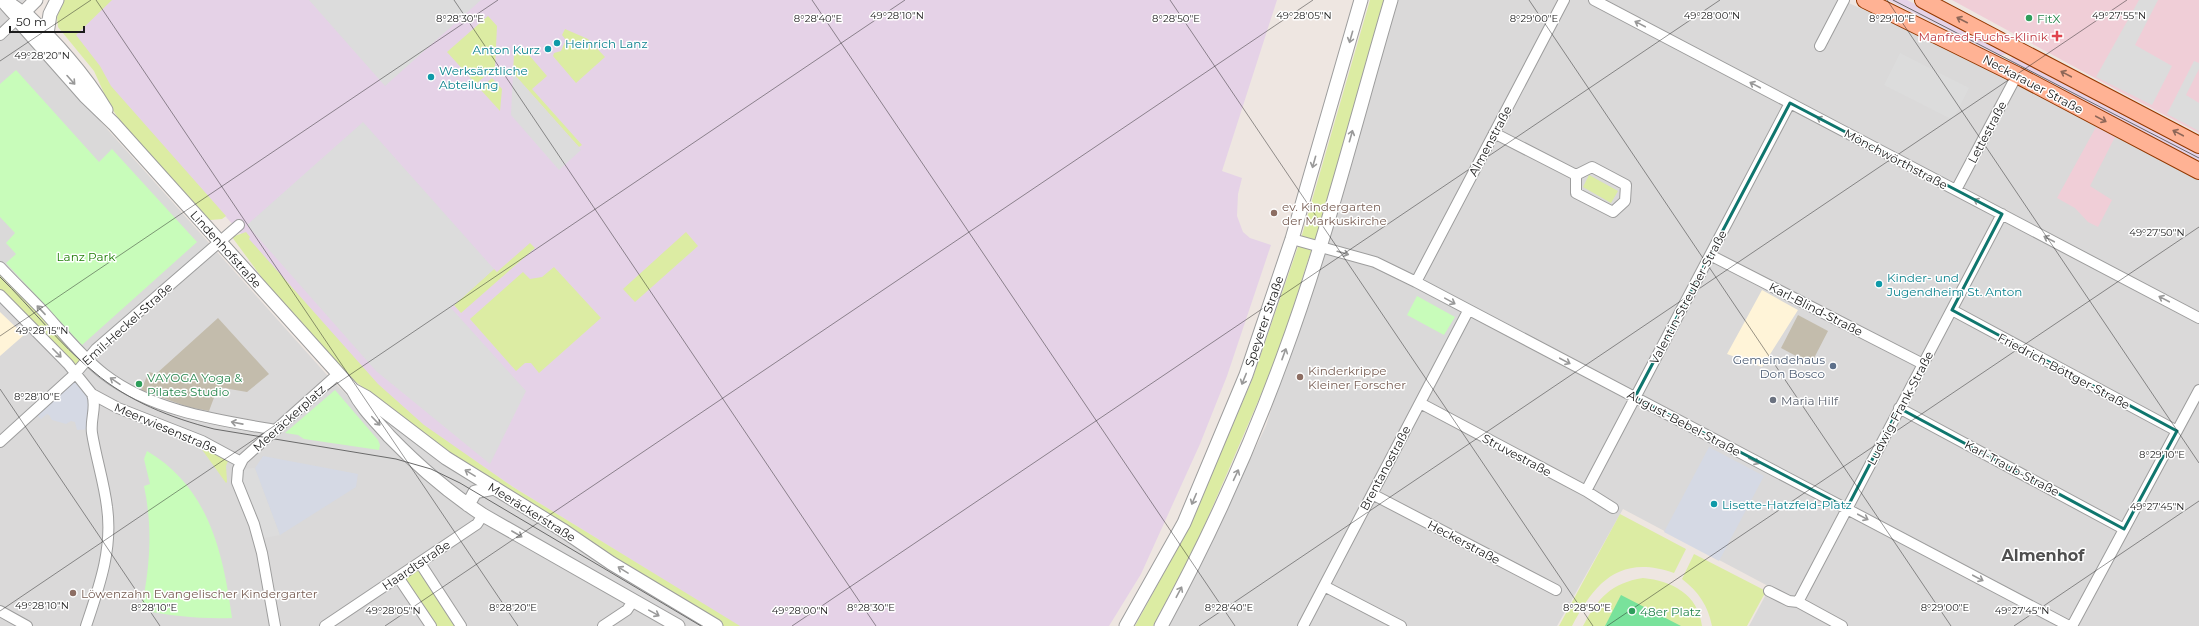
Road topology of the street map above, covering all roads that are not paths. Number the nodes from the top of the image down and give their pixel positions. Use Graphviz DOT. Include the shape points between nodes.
graph roads {
  1 [pos="0,0"];
  2 [pos="7,0"];
  3 [pos="36,0"];
  4 [pos="57,0"];
  5 [pos="1362,0"];
  6 [pos="1391,0"];
  7 [pos="1564,0"];
  8 [pos="1594,0"];
  9 [pos="1844,0"];
  10 [pos="1865,0"];
  11 [pos="1923,0"];
  12 [pos="20,16"];
  13 [pos="47,34"];
  14 [pos="0,35"];
  15 [pos="1820,46"];
  16 [pos="2017,75"];
  17 [pos="1790,103"];
  18 [pos="114,124"];
  19 [pos="1494,133"];
  20 [pos="2199,145"];
  21 [pos="2199,171"];
  22 [pos="1576,175"];
  23 [pos="1956,190"];
  24 [pos="2002,214"];
  25 [pos="239,225"];
  26 [pos="1292,239"];
  27 [pos="220,242"];
  28 [pos="1319,246"];
  29 [pos="1710,255"];
  30 [pos="0,267"];
  31 [pos="1416,282"];
  32 [pos="0,295"];
  33 [pos="1952,310"];
  34 [pos="1468,311"];
  35 [pos="2199,318"];
  36 [pos="87,359"];
  37 [pos="1923,364"];
  38 [pos="75,374"];
  39 [pos="338,374"];
  40 [pos="353,390"];
  41 [pos="2199,390"];
  42 [pos="92,394"];
  43 [pos="1635,398"];
  44 [pos="1420,403"];
  45 [pos="1899,408"];
  46 [pos="276,430"];
  47 [pos="2177,431"];
  48 [pos="0,442"];
  49 [pos="241,462"];
  50 [pos="494,488"];
  51 [pos="1586,491"];
  52 [pos="1372,494"];
  53 [pos="468,505"];
  54 [pos="1613,508"];
  55 [pos="1847,508"];
  56 [pos="483,515"];
  57 [pos="2124,529"];
  58 [pos="420,563"];
  59 [pos="398,577"];
  60 [pos="1324,586"];
  61 [pos="1556,590"];
  62 [pos="1769,591"];
  63 [pos="633,601"];
  64 [pos="1798,602"];
  65 [pos="0,611"];
  66 [pos="28,626"];
  67 [pos="86,626"];
  68 [pos="275,626"];
  69 [pos="325,626"];
  70 [pos="431,626"];
  71 [pos="461,626"];
  72 [pos="603,626"];
  73 [pos="678,626"];
  74 [pos="716,626"];
  75 [pos="1126,626"];
  76 [pos="1161,626"];
  77 [pos="1303,626"];
  78 [pos="1400,626"];
  79 [pos="1842,626"];
  80 [pos="2069,626"];
  81 [pos="2072,626"];
  1 -- 12 [label="street, Lindenhofstraße"];
  2 -- 12 [label="street, Lindenhofstraße"];
  3 -- 12 [label="street"];
  4 -- 13 [label="street" via="50,14"];
  5 -- 26 [label="street, Speyerer Straße, one-way"];
  28 -- 6 [label="street, one-way"];
  7 -- 19 [label="street, Almenstraße"];
  17 -- 8 [label="street, Mönchwörthstraße, one-way"];
  9 -- 15 [label="street"];
  10 -- 16 [label="main road, Neckarauer Straße"];
  20 -- 11 [label="main road, Neckarauer Straße, one-way"];
  12 -- 13 [label="street, Lindenhofstraße"];
  12 -- 14 [label="street"];
  12 -- 18 [label="street, Lindenhofstraße, one-way" via="85,96"];
  13 -- 18 [label="street, Lindenhofstraße" via="91,84"];
  16 -- 21 [label="main road, Neckarauer Straße, one-way"];
  16 -- 23 [label="street, Lettestraße"];
  23 -- 17 [label="street, Mönchwörthstraße, one-way"];
  17 -- 29 [label="street, Valentin-Streuber-Straße"];
  18 -- 27 [label="street, Lindenhofstraße"];
  19 -- 22 [label="street"];
  19 -- 31 [label="street, Almenstraße"];
  22 -- 22 [label="street" via="1576,193 1613,212 1625,201 1626,186 1592,167"];
  24 -- 23 [label="street, Mönchwörthstraße, one-way"];
  24 -- 33 [label="street, Ludwig-Frank-Straße"];
  35 -- 24 [label="street, Mönchwörthstraße, one-way"];
  25 -- 27 [label="street, Emil-Heckel-Straße"];
  26 -- 28 [label="street, August-Bebel-Straße"];
  26 -- 75 [label="street, Speyerer Straße, one-way" via="1246,375 1184,523"];
  27 -- 36 [label="street, Emil-Heckel-Straße"];
  27 -- 39 [label="street, Lindenhofstraße"];
  28 -- 31 [label="street, August-Bebel-Straße, one-way" via="1374,262"];
  76 -- 28 [label="street, one-way" via="1200,552 1251,442 1285,353"];
  29 -- 37 [label="street, Karl-Blind-Straße"];
  29 -- 43 [label="street, Valentin-Streuber-Straße"];
  36 -- 30 [label="street, Meerwiesenstraße, one-way"];
  31 -- 34 [label="street, August-Bebel-Straße, one-way"];
  32 -- 38 [label="street, Meerwiesenstraße, one-way"];
  33 -- 37 [label="street, Ludwig-Frank-Straße"];
  33 -- 47 [label="street, Friedrich-Böttger-Straße"];
  34 -- 43 [label="street, August-Bebel-Straße, one-way"];
  34 -- 44 [label="street, Brentanostraße"];
  36 -- 38 [label="street, Emil-Heckel-Straße"];
  46 -- 36 [label="street, Meerwiesenstraße, one-way" via="215,419 154,401 124,387"];
  37 -- 45 [label="street, Ludwig-Frank-Straße"];
  38 -- 42 [label="street, Meerwiesenstraße"];
  38 -- 48 [label="street, Emil-Heckel-Straße"];
  39 -- 40 [label="street, Meeräckerstraße"];
  39 -- 46 [label="street, Meeräckerplatz"];
  50 -- 40 [label="street, Meeräckerstraße, one-way" via="446,458 366,397"];
  40 -- 53 [label="street, Meeräckerstraße, one-way" via="360,403 417,464"];
  41 -- 47 [label="street"];
  42 -- 49 [label="street, Meerwiesenstraße" via="118,408 202,441"];
  42 -- 67 [label="street" via="92,429 107,508 108,537 103,573"];
  43 -- 51 [label="street, Valentin-Streuber-Straße"];
  43 -- 55 [label="street, August-Bebel-Straße, one-way"];
  44 -- 51 [label="street, Struvestraße"];
  44 -- 52 [label="street, Brentanostraße"];
  45 -- 55 [label="street, Ludwig-Frank-Straße"];
  45 -- 57 [label="street, Karl-Traub-Straße"];
  46 -- 49 [label="street, Meeräckerplatz"];
  47 -- 57 [label="street"];
  49 -- 68 [label="street" via="237,482 254,524 262,553"];
  50 -- 53 [label="street" via="475,492"];
  74 -- 50 [label="street, Meeräckerstraße, one-way"];
  51 -- 54 [label="street, Struvestraße"];
  52 -- 60 [label="street, Brentanostraße"];
  52 -- 61 [label="street, Heckerstraße"];
  53 -- 56 [label="street, Meeräckerstraße"];
  55 -- 64 [label="street, Ludwig-Frank-Straße"];
  55 -- 80 [label="street, August-Bebel-Straße, one-way"];
  56 -- 58 [label="street, Haardtstraße" via="477,524"];
  56 -- 63 [label="street, Meeräckerstraße, one-way"];
  57 -- 81 [label="street"];
  58 -- 59 [label="street, Haardtstraße"];
  58 -- 71 [label="street"];
  59 -- 69 [label="street, Haardtstraße"];
  59 -- 70 [label="street"];
  60 -- 77 [label="street, Brentanostraße"];
  60 -- 78 [label="street"];
  62 -- 64 [label="street" via="1789,601"];
  63 -- 72 [label="street" via="627,610"];
  63 -- 73 [label="street, Meeräckerstraße, one-way"];
  64 -- 79 [label="street"];
  65 -- 66 [label="street"];
}
